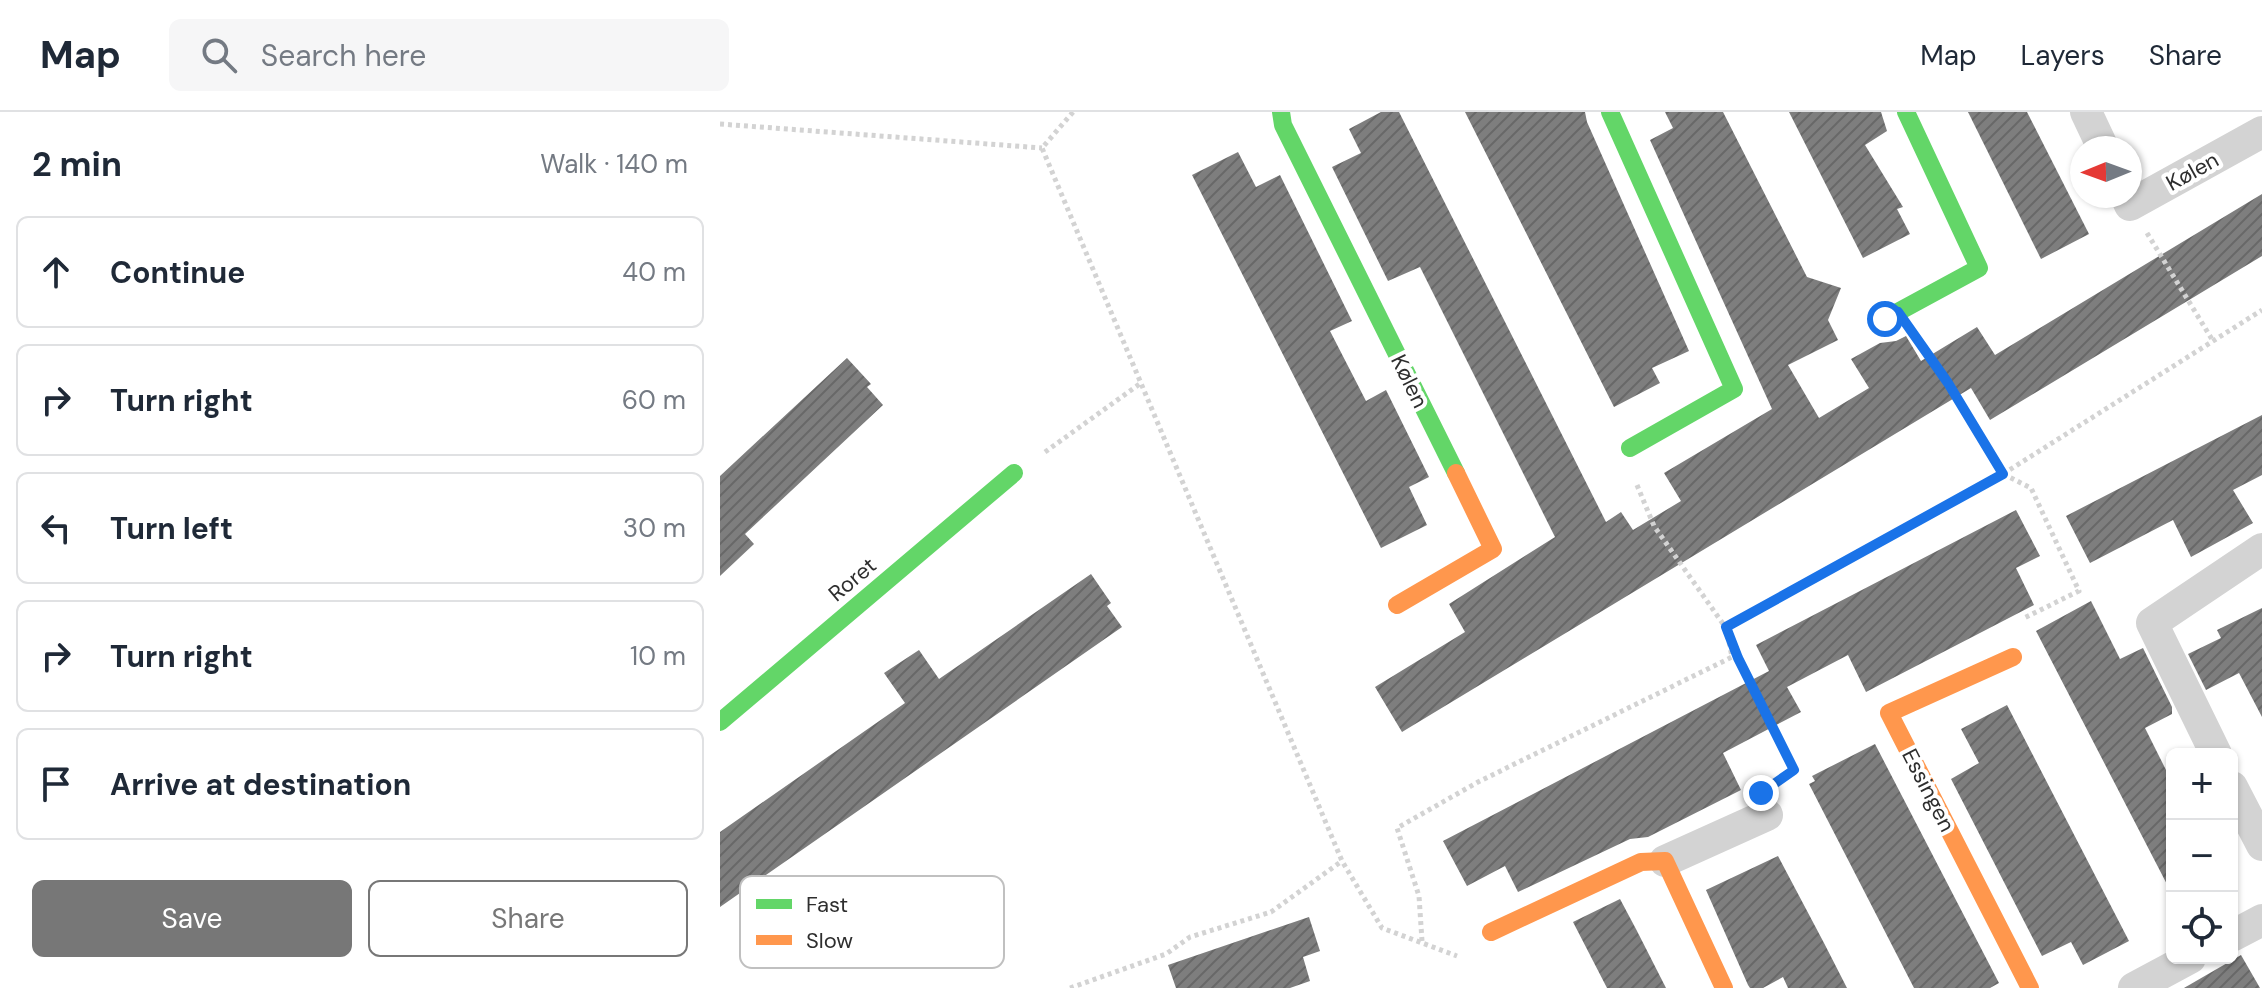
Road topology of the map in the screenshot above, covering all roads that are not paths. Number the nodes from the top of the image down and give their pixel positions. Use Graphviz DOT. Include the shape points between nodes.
graph roads {
  1 [pos="1281,112"];
  2 [pos="1610,112"];
  3 [pos="1906,112"];
  4 [pos="2086,112"];
  5 [pos="2262,132"];
  6 [pos="2097,136"];
  7 [pos="2142,194"];
  8 [pos="1892,316"];
  9 [pos="1630,448"];
  10 [pos="1014,473"];
  11 [pos="2262,549"];
  12 [pos="1397,605"];
  13 [pos="2013,657"];
  14 [pos="720,722"];
  15 [pos="2213,748"];
  16 [pos="2238,799"];
  17 [pos="1767,815"];
  18 [pos="2262,845"];
  19 [pos="1665,861"];
  20 [pos="2262,920"];
  21 [pos="1491,932"];
  22 [pos="2238,933"];
  23 [pos="2179,964"];
  24 [pos="1724,988"];
  25 [pos="2030,988"];
  26 [pos="2134,988"];
  1 -- 12 [label="street, Kølen" via="1493,549"];
  2 -- 9 [label="street" via="1734,389"];
  3 -- 8 [label="street" via="1979,268"];
  4 -- 6 [label="street"];
  5 -- 7 [label="street, Kølen"];
  10 -- 14 [label="street, Roret"];
  11 -- 15 [label="street" via="2152,623"];
  13 -- 25 [label="street, Essingen" via="1889,713"];
  16 -- 18 [label="street"];
  17 -- 19 [label="street"];
  19 -- 21 [label="street" via="1641,862"];
  19 -- 24 [label="street"];
  20 -- 22 [label="street"];
  23 -- 26 [label="street"];
}
